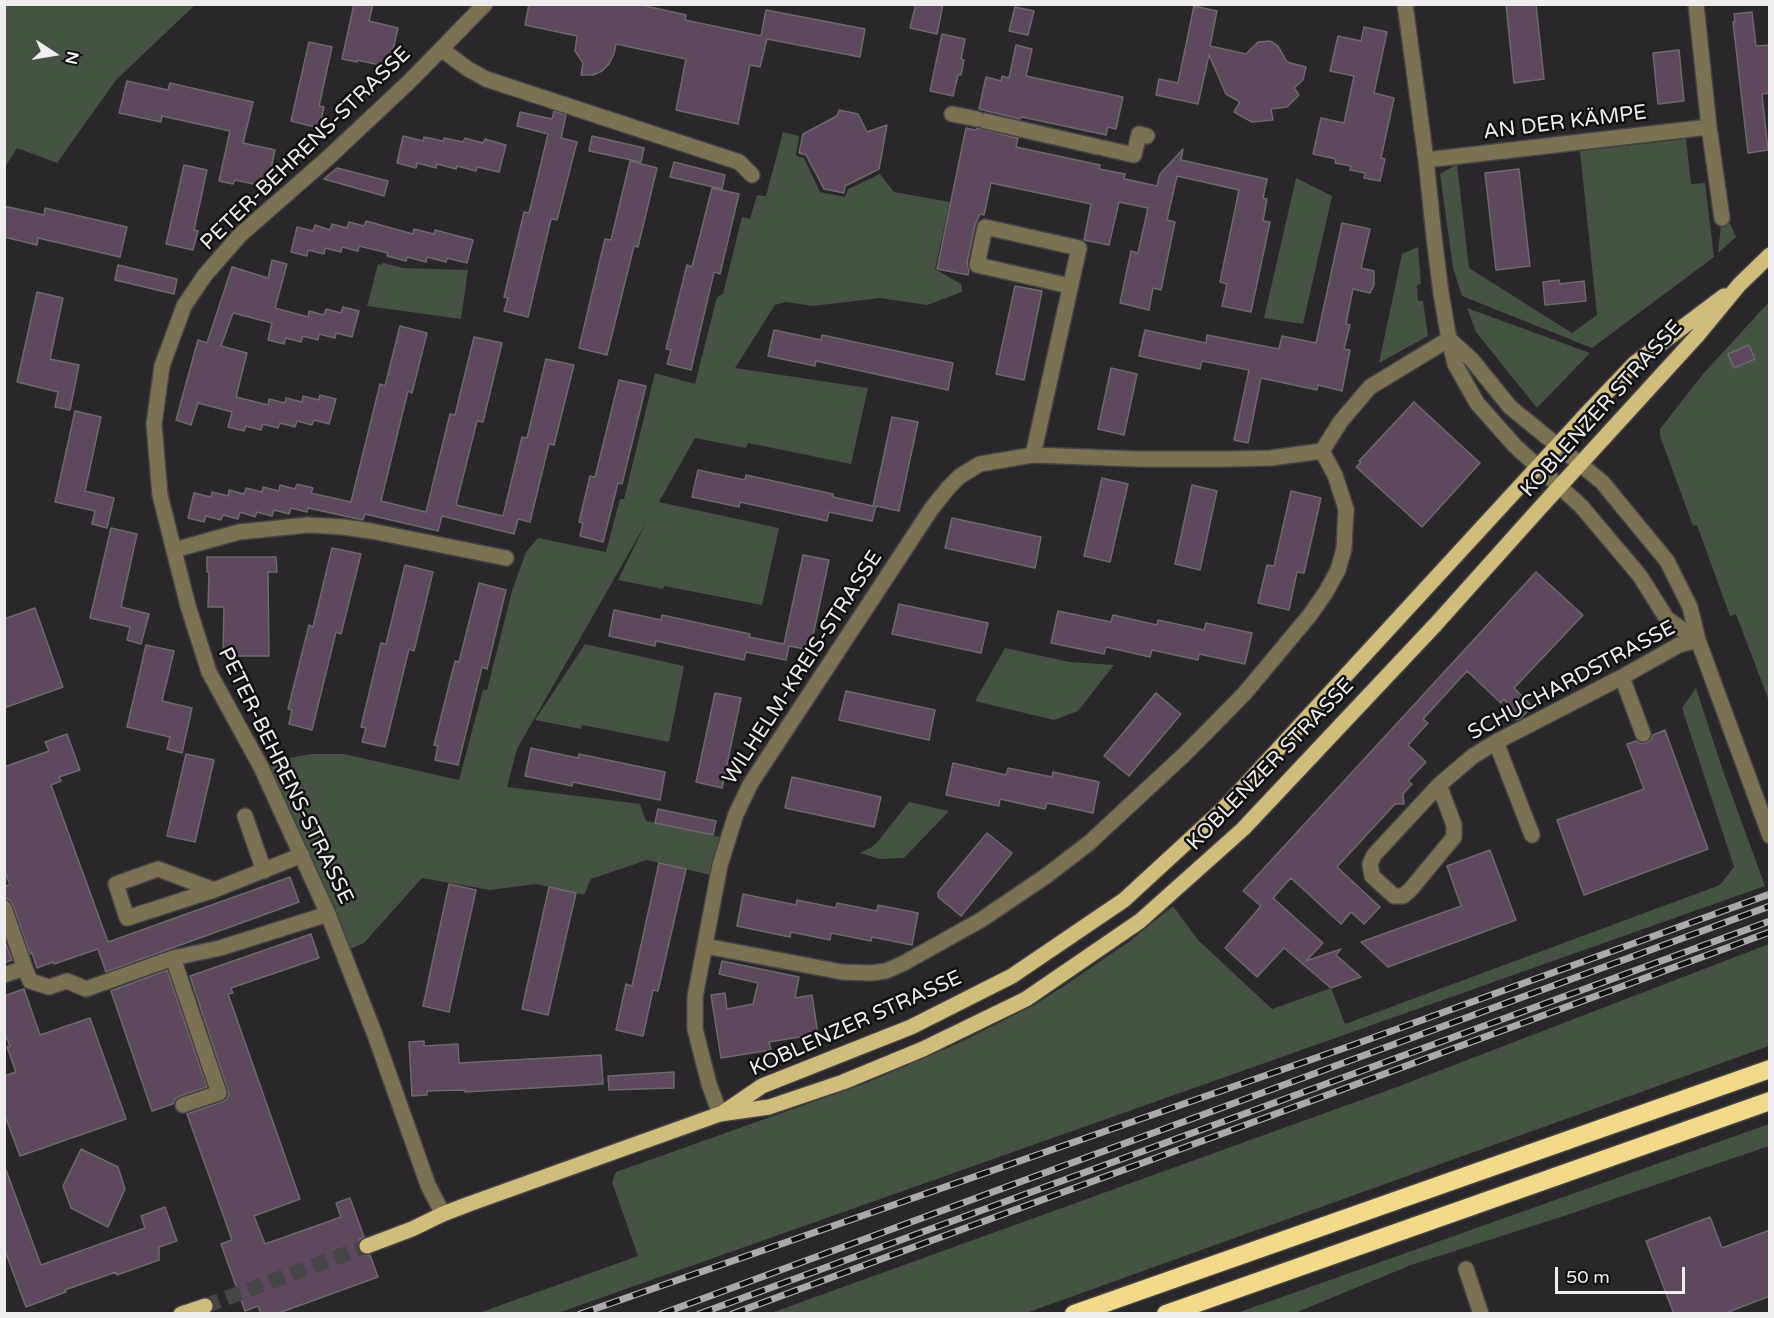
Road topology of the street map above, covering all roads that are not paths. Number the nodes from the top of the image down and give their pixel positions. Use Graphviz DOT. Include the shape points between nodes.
graph roads {
  1 [pos="486,4"];
  2 [pos="1394,4"];
  3 [pos="1696,4"];
  4 [pos="1405,5"];
  5 [pos="441,49"];
  6 [pos="952,114"];
  7 [pos="1709,127"];
  8 [pos="1146,136"];
  9 [pos="1426,160"];
  10 [pos="752,175"];
  11 [pos="1722,218"];
  12 [pos="1770,255"];
  13 [pos="1739,285"];
  14 [pos="1070,286"];
  15 [pos="1449,339"];
  16 [pos="1557,446"];
  17 [pos="1322,451"];
  18 [pos="1033,455"];
  19 [pos="1581,464"];
  20 [pos="1537,467"];
  21 [pos="1561,486"];
  22 [pos="174,550"];
  23 [pos="506,558"];
  24 [pos="1698,640"];
  25 [pos="1622,677"];
  26 [pos="1643,734"];
  27 [pos="1496,742"];
  28 [pos="1439,785"];
  29 [pos="245,816"];
  30 [pos="1532,835"];
  31 [pos="1770,836"];
  32 [pos="302,855"];
  33 [pos="264,871"];
  34 [pos="214,890"];
  35 [pos="4,908"];
  36 [pos="328,914"];
  37 [pos="705,946"];
  38 [pos="173,958"];
  39 [pos="25,968"];
  40 [pos="4,975"];
  41 [pos="1770,1069"];
  42 [pos="1770,1101"];
  43 [pos="183,1105"];
  44 [pos="720,1114"];
  45 [pos="443,1214"];
  46 [pos="367,1246"];
  47 [pos="1466,1269"];
  48 [pos="205,1306"];
  49 [pos="181,1314"];
  50 [pos="1074,1314"];
  51 [pos="1166,1314"];
  52 [pos="1481,1314"];
  1 -- 5 [label="street, PETER-BEHRENS-STRASSE"];
  2 -- 4 [label="street"];
  3 -- 7 [label="street"];
  4 -- 9 [label="street"];
  5 -- 10 [label="street" via="486,79 739,162"];
  5 -- 22 [label="street, PETER-BEHRENS-STRASSE" via="329,157 240,235 184,306 162,366 153,424 160,495"];
  6 -- 8 [label="street" via="1134,155 1138,134"];
  7 -- 9 [label="street, AN DER KÄMPE"];
  7 -- 11 [label="street"];
  9 -- 15 [label="street"];
  12 -- 13 [label="main road, KOBLENZER STRASSE"];
  13 -- 16 [label="main road, KOBLENZER STRASSE" via="1635,363"];
  13 -- 19 [label="main road, KOBLENZER STRASSE" via="1698,336"];
  14 -- 14 [label="street" via="1079,248 986,228 977,265"];
  14 -- 18 [label="street"];
  15 -- 16 [label="street" via="1472,360 1510,407"];
  15 -- 17 [label="street" via="1370,387"];
  15 -- 20 [label="street" via="1455,364 1477,403"];
  16 -- 19 [label="street"];
  16 -- 20 [label="main road, KOBLENZER STRASSE"];
  17 -- 18 [label="street, WILHELM-KREIS-STRASSE" via="1228,459"];
  17 -- 37 [label="street" via="1346,508 1344,549 1326,591 1245,693 1089,843 981,920 886,970 842,972"];
  18 -- 37 [label="street, WILHELM-KREIS-STRASSE" via="980,464 949,486 932,508 742,800 720,865"];
  19 -- 21 [label="main road, KOBLENZER STRASSE"];
  19 -- 24 [label="street" via="1602,482 1667,561 1690,607"];
  20 -- 21 [label="street"];
  20 -- 44 [label="main road, KOBLENZER STRASSE" via="1224,808 1124,900 1012,976 911,1027 762,1086"];
  21 -- 24 [label="street" via="1640,576 1667,619"];
  21 -- 44 [label="main road, KOBLENZER STRASSE" via="1243,829 1140,921 1026,999 923,1049 843,1083 769,1107"];
  22 -- 23 [label="street" via="239,532 308,525 343,526"];
  22 -- 32 [label="street, PETER-BEHRENS-STRASSE" via="209,672 261,767"];
  24 -- 25 [label="street, SCHUCHARDSTRASSE" via="1679,645"];
  24 -- 31 [label="street"];
  25 -- 26 [label="street"];
  25 -- 27 [label="street, SCHUCHARDSTRASSE"];
  27 -- 28 [label="street, SCHUCHARDSTRASSE"];
  27 -- 30 [label="street"];
  28 -- 28 [label="street, SCHUCHARDSTRASSE" via="1370,864 1372,876 1394,896 1403,896 1411,889 1454,837 1454,825"];
  29 -- 33 [label="street"];
  32 -- 33 [label="street"];
  32 -- 36 [label="street, PETER-BEHRENS-STRASSE"];
  33 -- 34 [label="street"];
  34 -- 34 [label="street" via="158,869 116,884 127,918"];
  35 -- 39 [label="street"];
  36 -- 38 [label="street" via="220,948"];
  36 -- 45 [label="street, PETER-BEHRENS-STRASSE" via="428,1185"];
  37 -- 44 [label="street, WILHELM-KREIS-STRASSE" via="695,997 695,1029"];
  38 -- 39 [label="street" via="86,989 67,981 49,987 30,981"];
  38 -- 43 [label="street" via="219,1093"];
  39 -- 40 [label="street"];
  41 -- 50 [label="highway"];
  42 -- 51 [label="highway"];
  44 -- 45 [label="main road, KOBLENZER STRASSE"];
  45 -- 46 [label="main road, KOBLENZER STRASSE"];
  47 -- 52 [label="street"];
  48 -- 49 [label="main road"];
}
